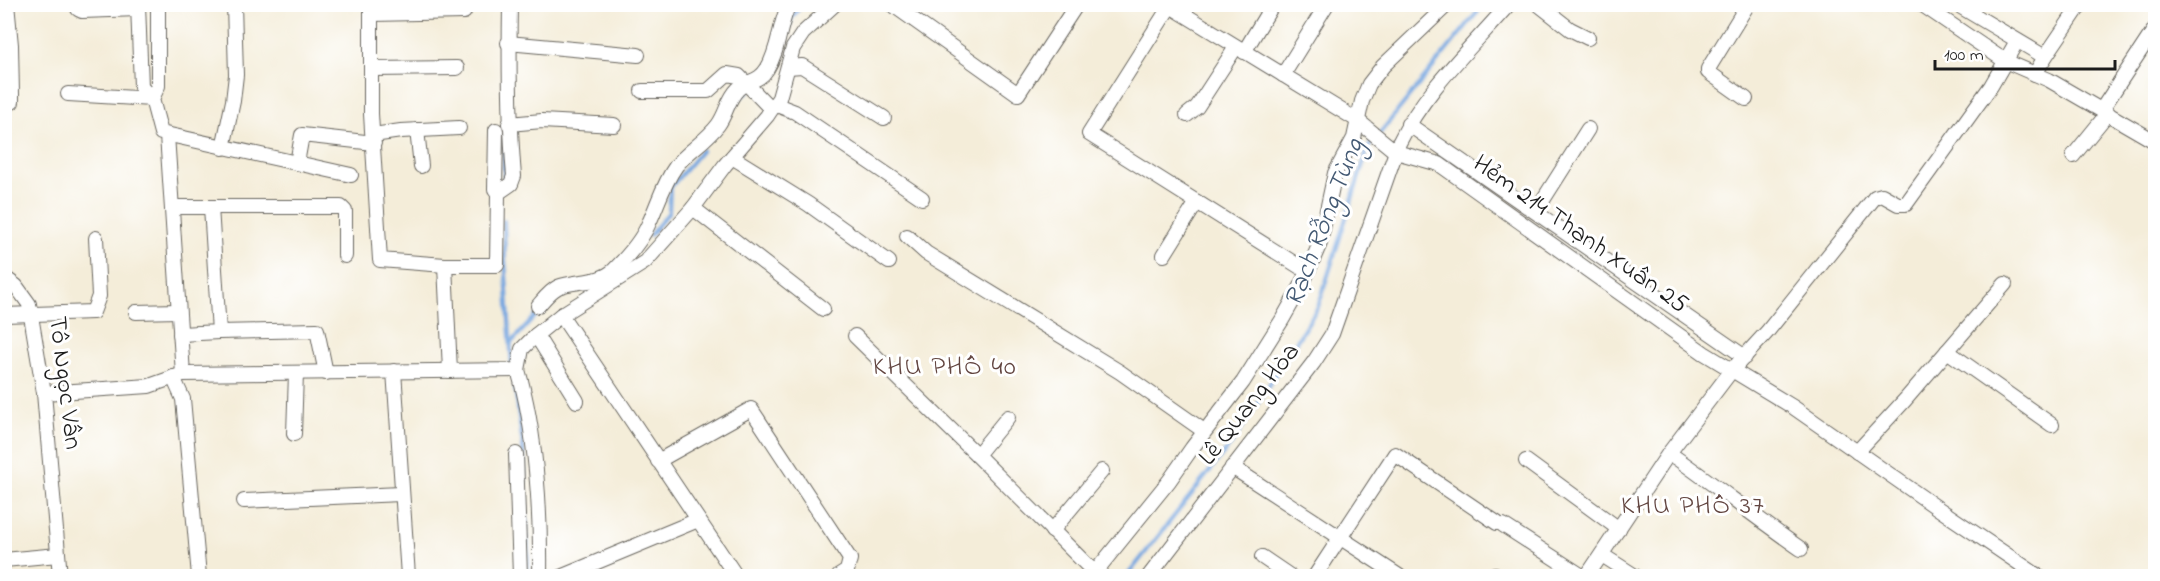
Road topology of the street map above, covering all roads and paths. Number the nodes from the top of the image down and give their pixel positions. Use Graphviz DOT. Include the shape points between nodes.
graph roads {
  1 [pos="7,4"];
  2 [pos="76,4"];
  3 [pos="158,4"];
  4 [pos="234,4"];
  5 [pos="510,4"];
  6 [pos="789,4"];
  7 [pos="835,4"];
  8 [pos="1077,4"];
  9 [pos="1273,4"];
  10 [pos="1327,4"];
  11 [pos="1448,4"];
  12 [pos="1509,4"];
  13 [pos="1538,4"];
  14 [pos="1748,4"];
  15 [pos="1921,4"];
  16 [pos="1956,4"];
  17 [pos="2081,4"];
  18 [pos="893,5"];
  19 [pos="1169,5"];
  20 [pos="138,7"];
  21 [pos="372,9"];
  22 [pos="1187,10"];
  23 [pos="464,12"];
  24 [pos="2156,27"];
  25 [pos="1588,38"];
  26 [pos="2016,40"];
  27 [pos="508,43"];
  28 [pos="8,45"];
  29 [pos="1240,50"];
  30 [pos="638,55"];
  31 [pos="2045,57"];
  32 [pos="2005,61"];
  33 [pos="788,67"];
  34 [pos="457,68"];
  35 [pos="372,69"];
  36 [pos="2035,74"];
  37 [pos="1283,75"];
  38 [pos="748,86"];
  39 [pos="642,91"];
  40 [pos="68,94"];
  41 [pos="152,99"];
  42 [pos="1746,99"];
  43 [pos="4,102"];
  44 [pos="770,105"];
  45 [pos="2105,111"];
  46 [pos="1187,115"];
  47 [pos="884,118"];
  48 [pos="1360,122"];
  49 [pos="509,124"];
  50 [pos="1408,124"];
  51 [pos="614,125"];
  52 [pos="459,128"];
  53 [pos="1588,129"];
  54 [pos="417,130"];
  55 [pos="496,130"];
  56 [pos="167,135"];
  57 [pos="374,139"];
  58 [pos="2156,142"];
  59 [pos="1395,147"];
  60 [pos="223,148"];
  61 [pos="2073,156"];
  62 [pos="732,157"];
  63 [pos="297,163"];
  64 [pos="421,166"];
  65 [pos="351,175"];
  66 [pos="503,189"];
  67 [pos="922,198"];
  68 [pos="1197,202"];
  69 [pos="172,207"];
  70 [pos="211,207"];
  71 [pos="693,208"];
  72 [pos="1536,211"];
  73 [pos="907,236"];
  74 [pos="96,238"];
  75 [pos="1164,255"];
  76 [pos="345,256"];
  77 [pos="889,262"];
  78 [pos="445,265"];
  79 [pos="1308,272"];
  80 [pos="4,277"];
  81 [pos="2005,284"];
  82 [pos="538,306"];
  83 [pos="823,309"];
  84 [pos="172,311"];
  85 [pos="136,312"];
  86 [pos="31,313"];
  87 [pos="4,315"];
  88 [pos="561,315"];
  89 [pos="219,332"];
  90 [pos="180,334"];
  91 [pos="536,335"];
  92 [pos="855,336"];
  93 [pos="1947,351"];
  94 [pos="1745,357"];
  95 [pos="512,370"];
  96 [pos="1732,370"];
  97 [pos="394,371"];
  98 [pos="450,371"];
  99 [pos="296,373"];
  100 [pos="326,373"];
  101 [pos="178,376"];
  102 [pos="44,393"];
  103 [pos="577,401"];
  104 [pos="1008,417"];
  105 [pos="2052,424"];
  106 [pos="1204,432"];
  107 [pos="294,434"];
  108 [pos="1857,452"];
  109 [pos="1669,453"];
  110 [pos="516,454"];
  111 [pos="978,454"];
  112 [pos="658,461"];
  113 [pos="1526,461"];
  114 [pos="1232,467"];
  115 [pos="1102,471"];
  116 [pos="401,494"];
  117 [pos="244,501"];
  118 [pos="698,520"];
  119 [pos="1618,529"];
  120 [pos="1052,531"];
  121 [pos="1340,537"];
  122 [pos="1801,549"];
  123 [pos="58,555"];
  124 [pos="1602,555"];
  125 [pos="1262,557"];
  126 [pos="4,560"];
  127 [pos="1093,574"];
  128 [pos="60,576"];
  129 [pos="199,576"];
  130 [pos="408,576"];
  131 [pos="520,576"];
  132 [pos="540,576"];
  133 [pos="563,576"];
  134 [pos="736,576"];
  135 [pos="839,576"];
  136 [pos="1149,576"];
  137 [pos="1290,576"];
  138 [pos="1314,576"];
  139 [pos="1399,576"];
  140 [pos="1582,576"];
  141 [pos="1587,576"];
  142 [pos="1635,576"];
  143 [pos="2038,576"];
  1 -- 28 [label="street"];
  2 -- 20 [label="street" via="79,10"];
  3 -- 41 [label="street" via="158,86"];
  4 -- 60 [label="street" via="236,75"];
  5 -- 27 [label="street"];
  6 -- 38 [label="street" via="770,63 759,79"];
  7 -- 33 [label="street" via="803,33 793,48"];
  8 -- 18 [label="street" via="1018,94"];
  9 -- 29 [label="street"];
  10 -- 37 [label="street"];
  11 -- 48 [label="street" via="1369,84"];
  12 -- 50 [label="street, Lê Quang Hòa"];
  13 -- 25 [label="street"];
  14 -- 42 [label="street" via="1708,69"];
  15 -- 32 [label="street"];
  16 -- 26 [label="street"];
  17 -- 31 [label="street"];
  19 -- 22 [label="street"];
  19 -- 68 [label="street" via="1089,134"];
  20 -- 41 [label="street" via="141,87"];
  21 -- 23 [label="street"];
  21 -- 35 [label="street"];
  22 -- 29 [label="street"];
  24 -- 45 [label="street"];
  26 -- 31 [label="street"];
  26 -- 32 [label="street"];
  27 -- 30 [label="street"];
  27 -- 49 [label="street"];
  28 -- 43 [label="street" via="12,102"];
  29 -- 37 [label="street"];
  29 -- 46 [label="street" via="1197,108"];
  31 -- 36 [label="street"];
  32 -- 36 [label="street"];
  32 -- 94 [label="street" via="1906,204 1881,195 1875,197"];
  33 -- 44 [label="street" via="778,98"];
  33 -- 47 [label="street" via="802,66"];
  34 -- 35 [label="street"];
  35 -- 57 [label="street"];
  36 -- 45 [label="street"];
  37 -- 48 [label="street"];
  38 -- 39 [label="street" via="739,76 727,74 708,91"];
  38 -- 44 [label="street"];
  38 -- 82 [label="street" via="739,89 728,102 720,122 677,165 643,234 612,272 558,287"];
  40 -- 41 [label="street"];
  41 -- 56 [label="street" via="161,133"];
  44 -- 62 [label="street"];
  44 -- 67 [label="street" via="795,112"];
  45 -- 58 [label="street"];
  45 -- 61 [label="street"];
  48 -- 59 [label="street"];
  48 -- 79 [label="street" via="1335,173 1320,243"];
  49 -- 51 [label="street" via="542,121"];
  49 -- 66 [label="street" via="514,176"];
  50 -- 59 [label="street, Lê Quang Hòa"];
  50 -- 72 [label="street"];
  52 -- 54 [label="street"];
  53 -- 72 [label="street"];
  54 -- 57 [label="street"];
  54 -- 64 [label="street"];
  55 -- 66 [label="street" via="495,189"];
  56 -- 60 [label="street"];
  56 -- 69 [label="street"];
  57 -- 63 [label="street" via="302,135"];
  57 -- 78 [label="street" via="380,260"];
  59 -- 96 [label="street, Hẻm 214 Thạnh Xuân 25" via="1439,164"];
  59 -- 114 [label="street, Lê Quang Hòa" via="1327,344"];
  60 -- 63 [label="street"];
  62 -- 71 [label="street"];
  62 -- 77 [label="street" via="808,204"];
  63 -- 65 [label="street"];
  66 -- 78 [label="street" via="497,265"];
  68 -- 75 [label="street"];
  68 -- 79 [label="street"];
  69 -- 70 [label="street"];
  69 -- 84 [label="street"];
  70 -- 76 [label="street" via="341,207 345,211"];
  70 -- 89 [label="street"];
  71 -- 83 [label="street"];
  71 -- 88 [label="street" via="645,262"];
  72 -- 94 [label="street"];
  73 -- 106 [label="street" via="926,253 1120,372"];
  74 -- 86 [label="street" via="99,296 93,312"];
  78 -- 98 [label="street"];
  79 -- 106 [label="street" via="1243,382"];
  80 -- 86 [label="street, Tô Ngọc Vân" via="29,303"];
  81 -- 93 [label="street"];
  84 -- 85 [label="street"];
  84 -- 90 [label="street"];
  86 -- 87 [label="street"];
  86 -- 102 [label="street, Tô Ngọc Vân"];
  88 -- 91 [label="street"];
  88 -- 112 [label="street"];
  89 -- 90 [label="street"];
  89 -- 100 [label="street" via="317,330"];
  90 -- 101 [label="street"];
  91 -- 95 [label="street" via="522,349"];
  91 -- 103 [label="street"];
  92 -- 111 [label="street"];
  93 -- 105 [label="street"];
  93 -- 108 [label="street"];
  94 -- 96 [label="street"];
  95 -- 98 [label="street"];
  95 -- 132 [label="street" via="525,394 535,472"];
  96 -- 108 [label="street, Hẻm 214 Thạnh Xuân 25"];
  96 -- 109 [label="street"];
  97 -- 98 [label="street"];
  97 -- 100 [label="street"];
  97 -- 116 [label="street"];
  99 -- 100 [label="street"];
  99 -- 101 [label="street"];
  99 -- 107 [label="street"];
  101 -- 102 [label="street" via="149,386"];
  101 -- 129 [label="street"];
  102 -- 123 [label="street, Tô Ngọc Vân"];
  104 -- 111 [label="street"];
  106 -- 127 [label="street"];
  108 -- 143 [label="street, Hẻm 214 Thạnh Xuân 25"];
  109 -- 119 [label="street"];
  109 -- 122 [label="street"];
  110 -- 131 [label="street"];
  111 -- 120 [label="street"];
  112 -- 118 [label="street"];
  112 -- 135 [label="street" via="751,409 850,558 847,571"];
  113 -- 119 [label="street"];
  114 -- 121 [label="street"];
  114 -- 136 [label="street, Lê Quang Hòa"];
  115 -- 120 [label="street"];
  116 -- 117 [label="street"];
  116 -- 130 [label="street"];
  118 -- 133 [label="street"];
  118 -- 134 [label="street"];
  119 -- 124 [label="street"];
  120 -- 127 [label="street"];
  121 -- 138 [label="street"];
  121 -- 139 [label="street"];
  121 -- 140 [label="street" via="1395,454"];
  123 -- 126 [label="street"];
  123 -- 128 [label="street, Tô Ngọc Vân"];
  124 -- 141 [label="street"];
  124 -- 142 [label="street"];
  125 -- 137 [label="street"];
}
